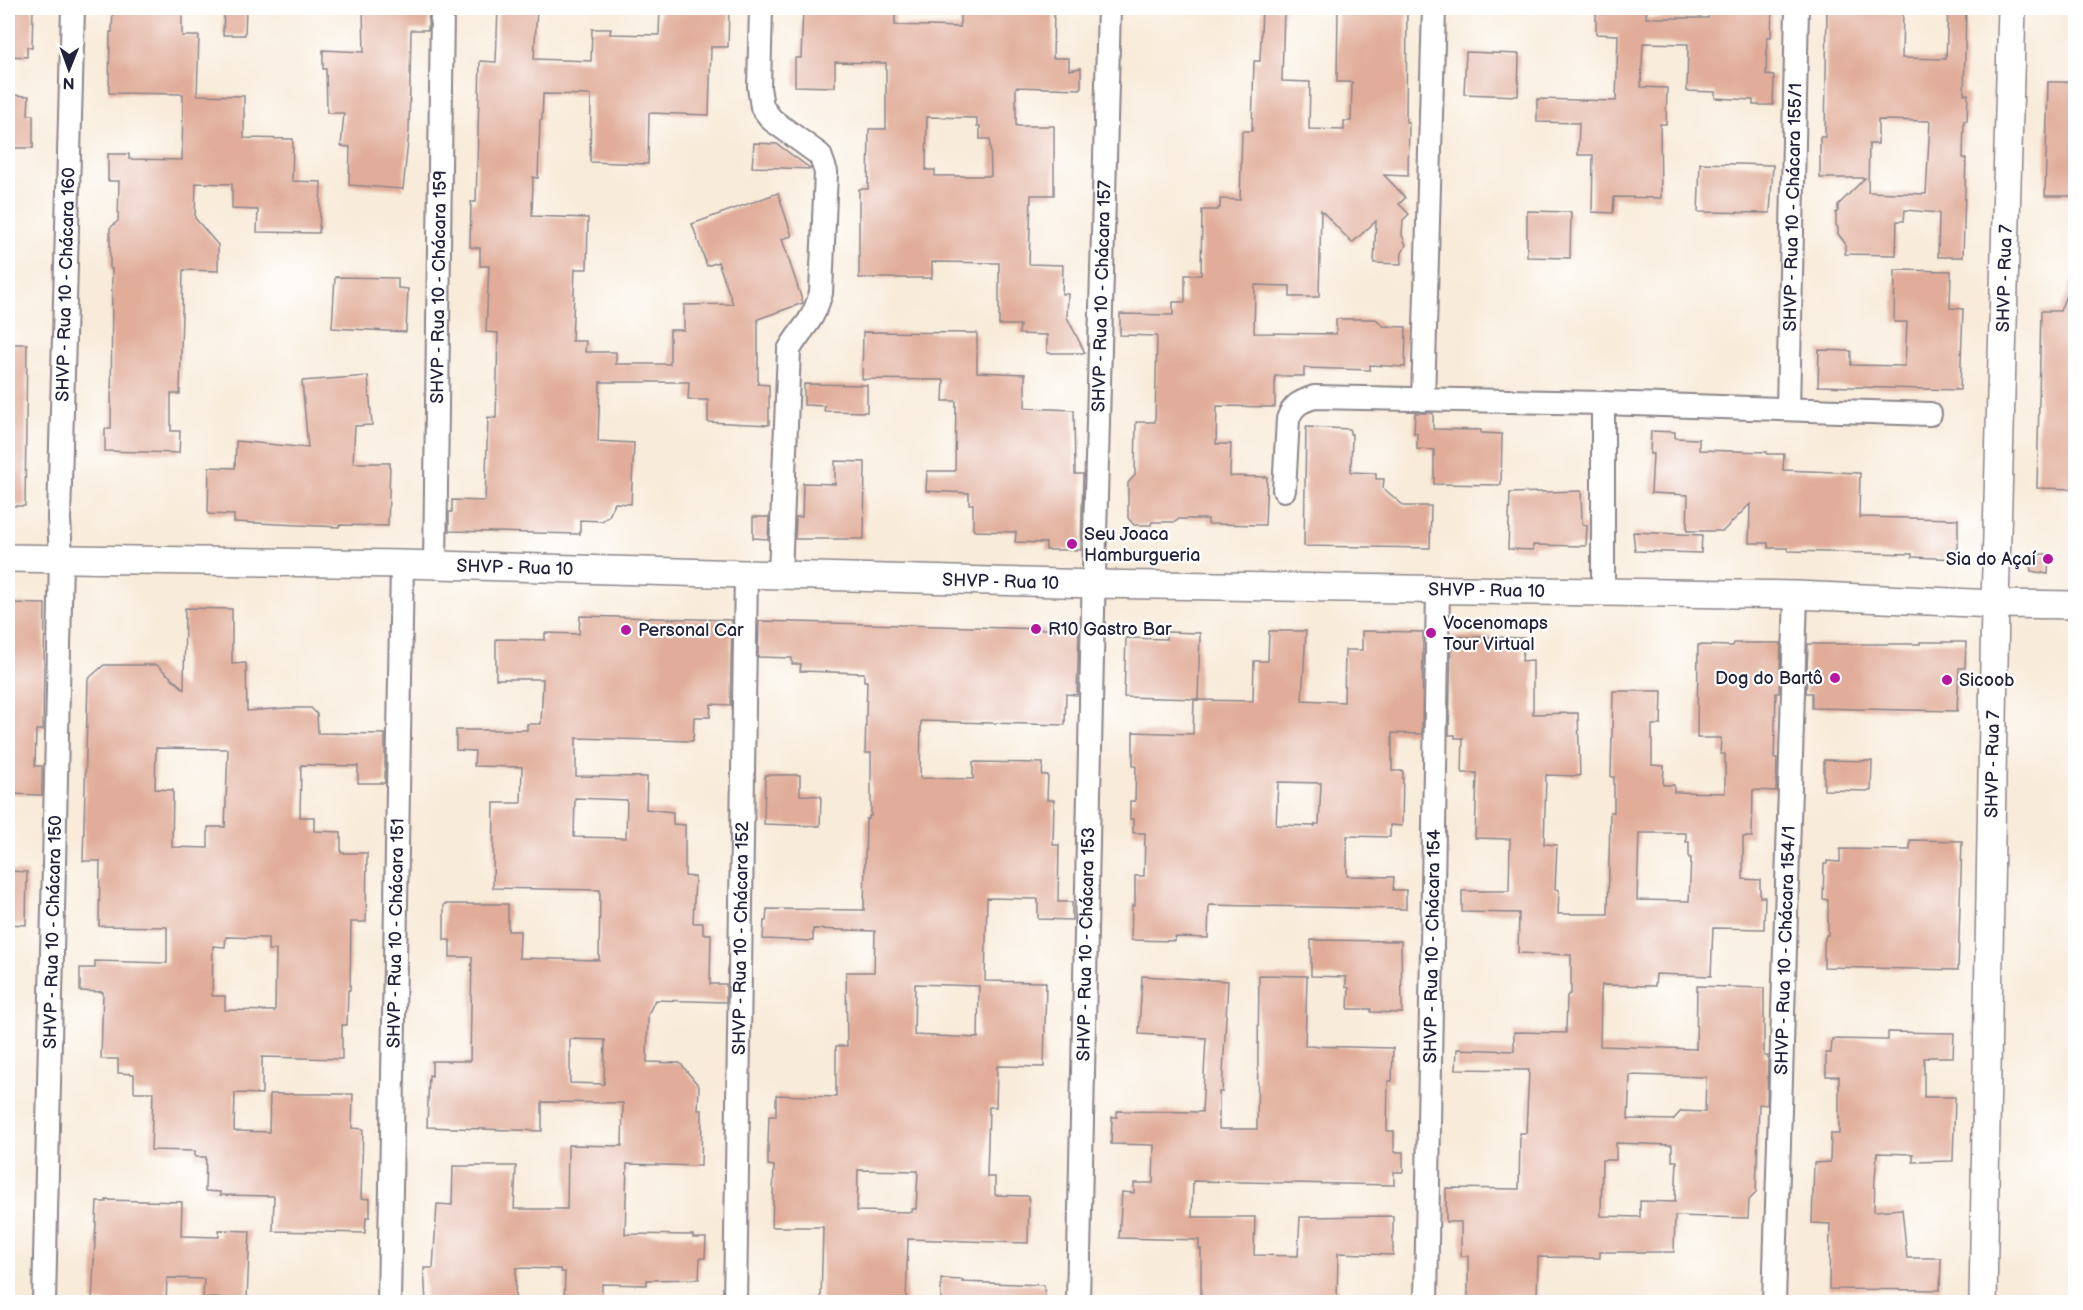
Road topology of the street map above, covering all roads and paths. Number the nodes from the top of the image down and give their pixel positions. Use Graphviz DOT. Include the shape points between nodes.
graph roads {
  1 [pos="73,8"];
  2 [pos="442,8"];
  3 [pos="761,8"];
  4 [pos="1109,8"];
  5 [pos="1434,8"];
  6 [pos="1797,8"];
  7 [pos="2012,8"];
  8 [pos="1423,400"];
  9 [pos="1603,402"];
  10 [pos="1788,408"];
  11 [pos="1930,414"];
  12 [pos="1284,490"];
  13 [pos="8,558"];
  14 [pos="61,560"];
  15 [pos="402,564"];
  16 [pos="435,566"];
  17 [pos="746,573"];
  18 [pos="780,575"];
  19 [pos="1094,584"];
  20 [pos="1438,590"];
  21 [pos="1603,592"];
  22 [pos="1796,596"];
  23 [pos="1995,604"];
  24 [pos="2076,605"];
  25 [pos="44,1302"];
  26 [pos="389,1302"];
  27 [pos="735,1302"];
  28 [pos="1078,1302"];
  29 [pos="1426,1302"];
  30 [pos="1774,1302"];
  31 [pos="1983,1302"];
  1 -- 14 [label="street, SHVP - Rua 10 - Chácara 160"];
  2 -- 16 [label="street, SHVP - Rua 10 - Chácara 159"];
  3 -- 18 [label="street" via="762,107 772,120 820,155 826,172 821,293 812,316 789,350"];
  4 -- 19 [label="street, SHVP - Rua 10 - Chácara 157"];
  5 -- 8 [label="street"];
  6 -- 10 [label="street, SHVP - Rua 10 - Chácara 155/1"];
  7 -- 23 [label="street, SHVP - Rua 7"];
  8 -- 9 [label="street"];
  8 -- 12 [label="street" via="1314,397 1299,403 1288,419"];
  9 -- 10 [label="street"];
  9 -- 21 [label="street"];
  10 -- 11 [label="street"];
  13 -- 14 [label="street, SHVP - Rua 10"];
  14 -- 15 [label="street, SHVP - Rua 10"];
  14 -- 25 [label="street, SHVP - Rua 10 - Chácara 150"];
  15 -- 16 [label="street, SHVP - Rua 10"];
  15 -- 26 [label="street, SHVP - Rua 10 - Chácara 151"];
  16 -- 17 [label="street, SHVP - Rua 10"];
  17 -- 18 [label="street, SHVP - Rua 10"];
  17 -- 27 [label="street, SHVP - Rua 10 - Chácara 152"];
  18 -- 19 [label="street, SHVP - Rua 10"];
  19 -- 20 [label="street, SHVP - Rua 10"];
  19 -- 28 [label="street, SHVP - Rua 10 - Chácara 153"];
  20 -- 21 [label="street, SHVP - Rua 10"];
  20 -- 29 [label="street, SHVP - Rua 10 - Chácara 154"];
  21 -- 22 [label="street, SHVP - Rua 10"];
  22 -- 23 [label="street, SHVP - Rua 10"];
  22 -- 30 [label="street, SHVP - Rua 10 - Chácara 154/1"];
  23 -- 24 [label="street, SHVP - Rua 10"];
  23 -- 31 [label="street, SHVP - Rua 7"];
}
